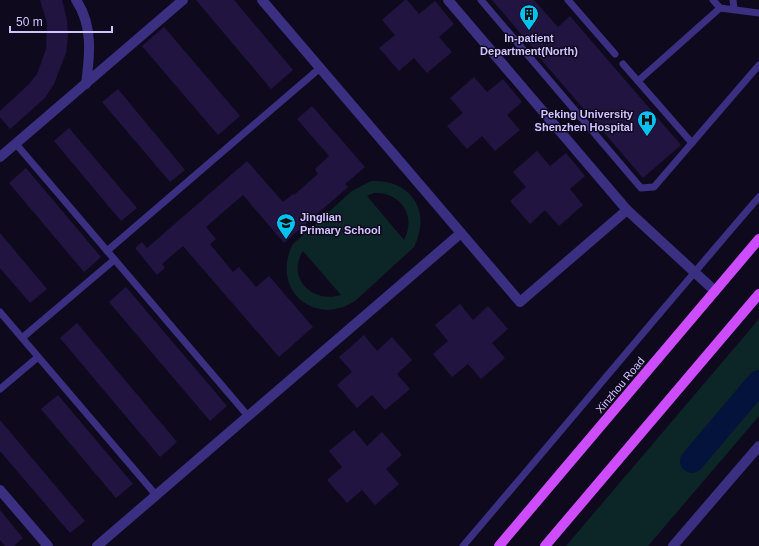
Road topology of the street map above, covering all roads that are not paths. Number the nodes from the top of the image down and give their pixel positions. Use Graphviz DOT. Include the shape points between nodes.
graph roads {
  1 [pos="76,0"];
  2 [pos="183,0"];
  3 [pos="262,0"];
  4 [pos="448,0"];
  5 [pos="481,0"];
  6 [pos="568,0"];
  7 [pos="713,0"];
  8 [pos="733,0"];
  9 [pos="720,8"];
  10 [pos="734,9"];
  11 [pos="759,13"];
  12 [pos="615,54"];
  13 [pos="623,64"];
  14 [pos="759,65"];
  15 [pos="320,68"];
  16 [pos="638,81"];
  17 [pos="86,84"];
  18 [pos="692,143"];
  19 [pos="16,144"];
  20 [pos="0,158"];
  21 [pos="759,197"];
  22 [pos="627,210"];
  23 [pos="461,233"];
  24 [pos="759,239"];
  25 [pos="107,251"];
  26 [pos="114,260"];
  27 [pos="694,272"];
  28 [pos="715,291"];
  29 [pos="759,294"];
  30 [pos="0,312"];
  31 [pos="22,338"];
  32 [pos="38,357"];
  33 [pos="0,390"];
  34 [pos="248,416"];
  35 [pos="759,446"];
  36 [pos="0,490"];
  37 [pos="156,495"];
  38 [pos="48,546"];
  39 [pos="97,546"];
  40 [pos="463,546"];
  41 [pos="499,546"];
  42 [pos="545,546"];
  43 [pos="673,546"];
  1 -- 17 [label="street" via="88,26 90,55"];
  2 -- 17 [label="street"];
  3 -- 15 [label="street"];
  4 -- 22 [label="street"];
  5 -- 18 [label="lane" via="641,188 654,187"];
  6 -- 12 [label="lane"];
  7 -- 9 [label="lane"];
  8 -- 10 [label="lane"];
  9 -- 10 [label="lane"];
  9 -- 16 [label="lane"];
  10 -- 11 [label="lane"];
  13 -- 16 [label="lane"];
  14 -- 18 [label="lane"];
  15 -- 23 [label="street"];
  15 -- 25 [label="lane"];
  16 -- 18 [label="lane"];
  17 -- 19 [label="street"];
  19 -- 20 [label="street"];
  19 -- 25 [label="lane"];
  21 -- 27 [label="lane"];
  22 -- 23 [label="street" via="520,302"];
  22 -- 27 [label="street"];
  23 -- 34 [label="street"];
  24 -- 28 [label="main road, Xinzhou Road"];
  25 -- 26 [label="lane"];
  26 -- 31 [label="lane"];
  26 -- 34 [label="lane"];
  27 -- 28 [label="street"];
  27 -- 40 [label="lane"];
  28 -- 41 [label="main road, Xinzhou Road"];
  29 -- 42 [label="main road"];
  30 -- 31 [label="lane"];
  31 -- 32 [label="lane"];
  32 -- 33 [label="lane"];
  32 -- 37 [label="lane"];
  34 -- 37 [label="street"];
  35 -- 43 [label="street"];
  36 -- 38 [label="street"];
  37 -- 39 [label="street"];
}
